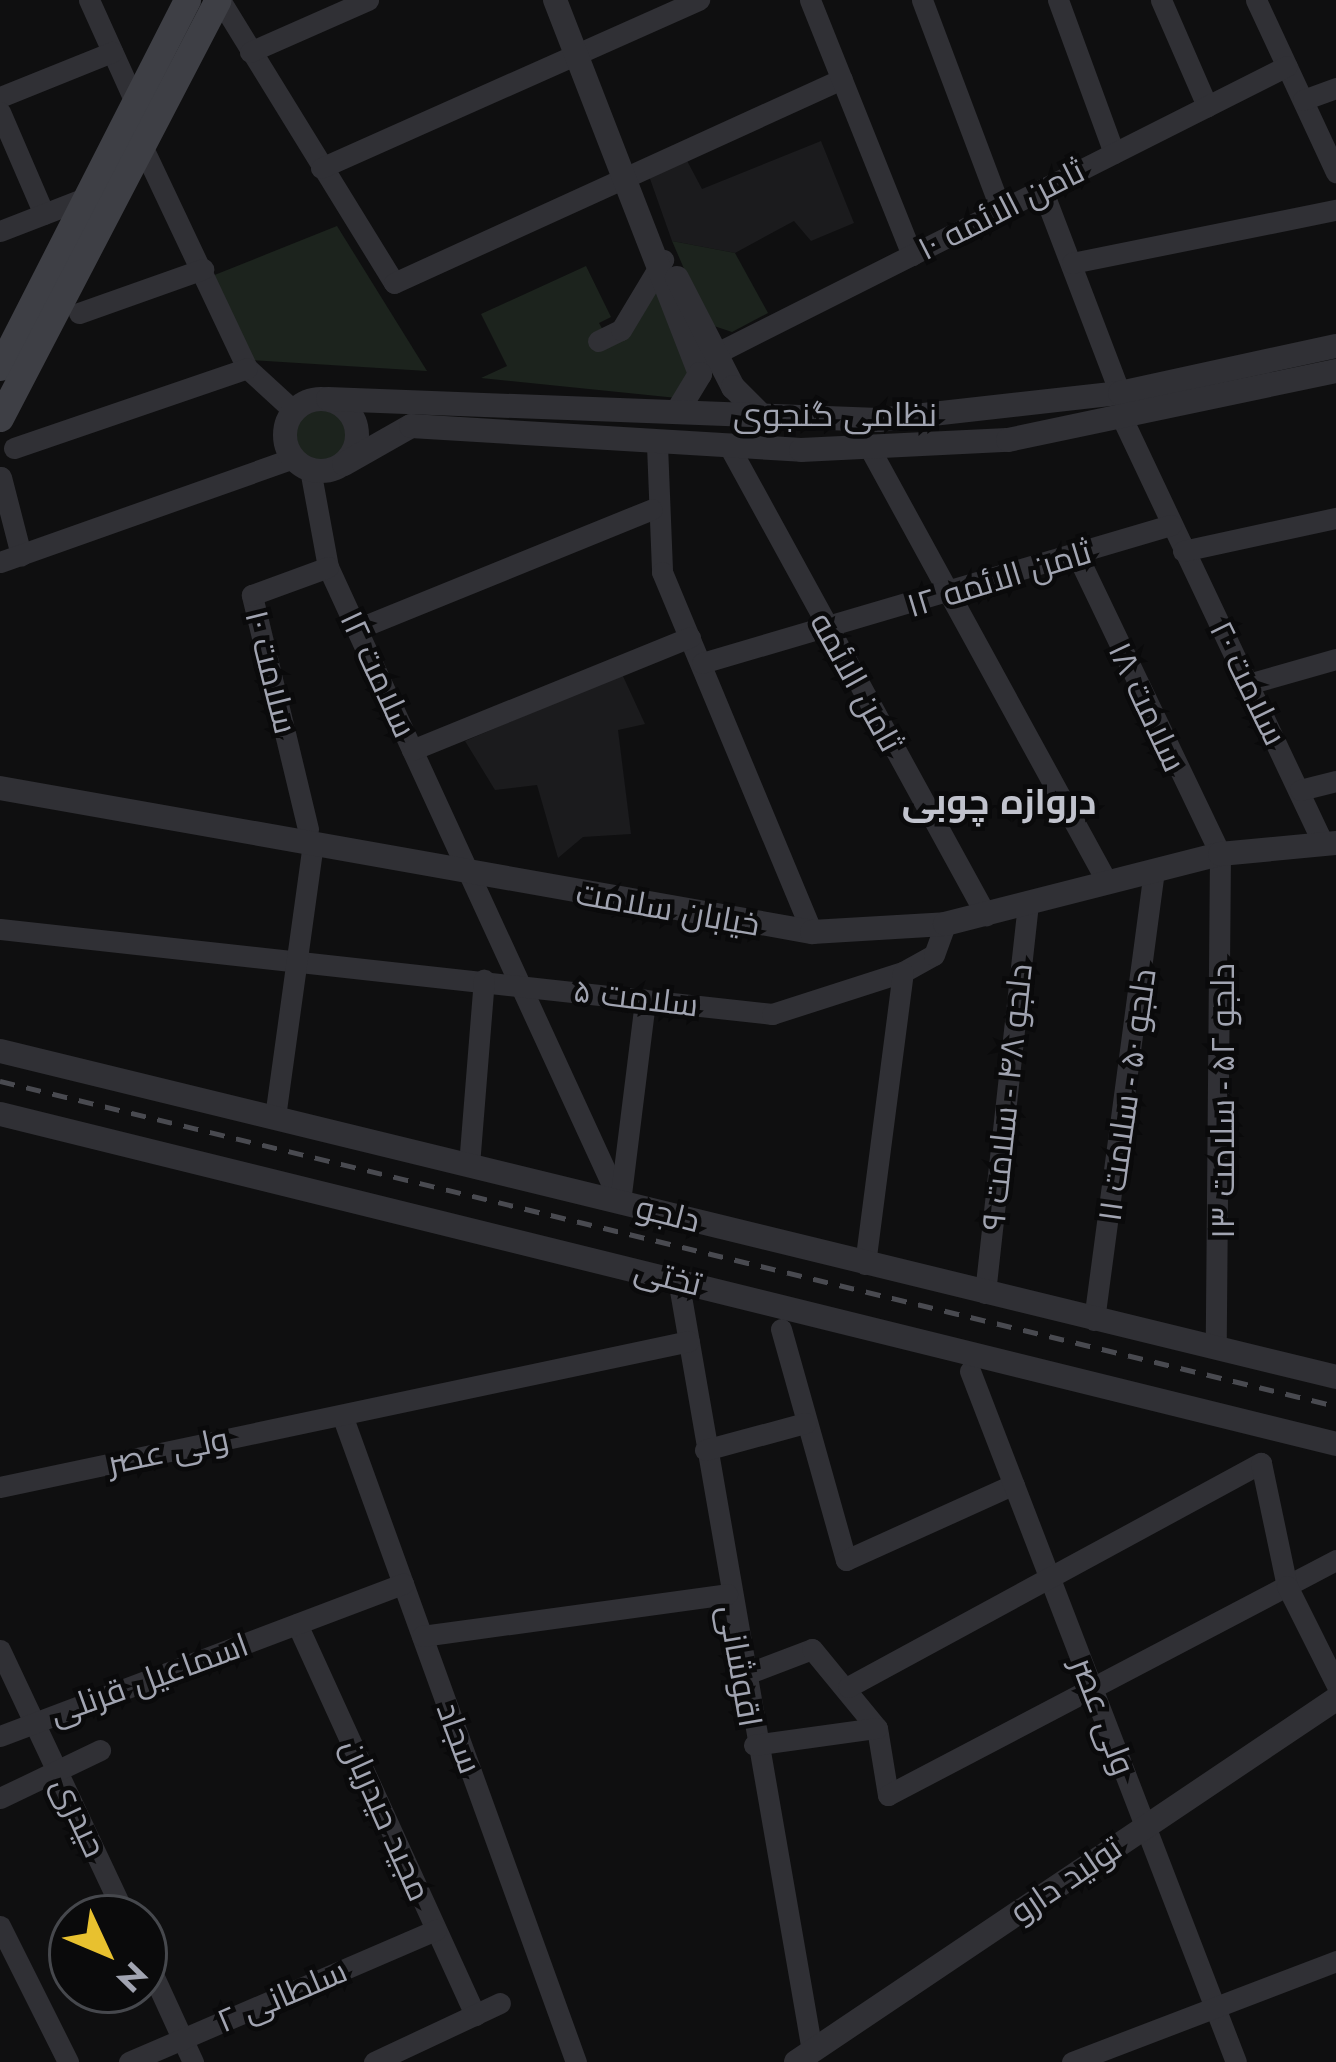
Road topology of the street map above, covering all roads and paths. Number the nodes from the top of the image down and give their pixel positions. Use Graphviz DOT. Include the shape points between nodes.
graph roads {
  1 [pos="88,0"];
  2 [pos="187,0"];
  3 [pos="219,0"];
  4 [pos="368,0"];
  5 [pos="555,0"];
  6 [pos="699,0"];
  7 [pos="809,0"];
  8 [pos="922,0"];
  9 [pos="1058,0"];
  10 [pos="1161,0"];
  11 [pos="1256,0"];
  12 [pos="112,52"];
  13 [pos="250,52"];
  14 [pos="578,56"];
  15 [pos="1287,66"];
  16 [pos="842,80"];
  17 [pos="1336,88"];
  18 [pos="0,97"];
  19 [pos="1303,100"];
  20 [pos="135,102"];
  21 [pos="1207,106"];
  22 [pos="0,112"];
  23 [pos="143,148"];
  24 [pos="1114,153"];
  25 [pos="321,168"];
  26 [pos="629,171"];
  27 [pos="1336,172"];
  28 [pos="1042,189"];
  29 [pos="85,198"];
  30 [pos="1001,210"];
  31 [pos="1336,210"];
  32 [pos="44,214"];
  33 [pos="0,231"];
  34 [pos="912,255"];
  35 [pos="1072,263"];
  36 [pos="666,267"];
  37 [pos="203,269"];
  38 [pos="79,313"];
  39 [pos="11,328"];
  40 [pos="598,341"];
  41 [pos="1336,346"];
  42 [pos="715,354"];
  43 [pos="0,367"];
  44 [pos="247,368"];
  45 [pos="1336,371"];
  46 [pos="328,399"];
  47 [pos="412,399"];
  48 [pos="1121,406"];
  49 [pos="294,411"];
  50 [pos="676,412"];
  51 [pos="763,417"];
  52 [pos="0,418"];
  53 [pos="411,426"];
  54 [pos="657,445"];
  55 [pos="14,448"];
  56 [pos="730,448"];
  57 [pos="870,448"];
  58 [pos="302,464"];
  59 [pos="344,464"];
  60 [pos="1,477"];
  61 [pos="652,509"];
  62 [pos="1336,518"];
  63 [pos="1171,525"];
  64 [pos="1183,551"];
  65 [pos="1078,557"];
  66 [pos="10,558"];
  67 [pos="328,567"];
  68 [pos="950,595"];
  69 [pos="357,629"];
  70 [pos="826,631"];
  71 [pos="690,637"];
  72 [pos="1336,659"];
  73 [pos="702,663"];
  74 [pos="1248,684"];
  75 [pos="412,750"];
  76 [pos="1336,782"];
  77 [pos="0,788"];
  78 [pos="1300,790"];
  79 [pos="311,836"];
  80 [pos="1329,843"];
  81 [pos="1220,854"];
  82 [pos="1154,870"];
  83 [pos="469,872"];
  84 [pos="1107,881"];
  85 [pos="1028,902"];
  86 [pos="986,915"];
  87 [pos="945,924"];
  88 [pos="0,929"];
  89 [pos="812,932"];
  90 [pos="293,959"];
  91 [pos="903,972"];
  92 [pos="484,980"];
  93 [pos="520,984"];
  94 [pos="645,1000"];
  95 [pos="0,1051"];
  96 [pos="0,1114"];
  97 [pos="275,1118"];
  98 [pos="469,1166"];
  99 [pos="620,1202"];
  100 [pos="865,1264"];
  101 [pos="678,1279"];
  102 [pos="985,1293"];
  103 [pos="1094,1320"];
  104 [pos="781,1329"];
  105 [pos="689,1341"];
  106 [pos="1216,1348"];
  107 [pos="970,1371"];
  108 [pos="1336,1377"];
  109 [pos="342,1414"];
  110 [pos="805,1423"];
  111 [pos="1336,1444"];
  112 [pos="705,1450"];
  113 [pos="1,1481"];
  114 [pos="1013,1484"];
  115 [pos="1336,1560"];
  116 [pos="1049,1577"];
  117 [pos="403,1584"];
  118 [pos="1287,1586"];
  119 [pos="727,1594"];
  120 [pos="297,1624"];
  121 [pos="422,1636"];
  122 [pos="0,1650"];
  123 [pos="741,1676"];
  124 [pos="1336,1684"];
  125 [pos="848,1687"];
  126 [pos="1092,1688"];
  127 [pos="1336,1699"];
  128 [pos="34,1722"];
  129 [pos="877,1728"];
  130 [pos="0,1736"];
  131 [pos="754,1744"];
  132 [pos="100,1750"];
  133 [pos="58,1772"];
  134 [pos="0,1798"];
  135 [pos="1145,1827"];
  136 [pos="116,1894"];
  137 [pos="0,1926"];
  138 [pos="436,1930"];
  139 [pos="1336,1961"];
  140 [pos="500,2003"];
  141 [pos="168,2006"];
  142 [pos="1217,2013"];
  143 [pos="475,2015"];
  144 [pos="183,2038"];
  145 [pos="804,2056"];
  146 [pos="68,2062"];
  147 [pos="129,2062"];
  148 [pos="194,2062"];
  149 [pos="374,2062"];
  150 [pos="576,2062"];
  151 [pos="1072,2062"];
  152 [pos="1236,2062"];
  1 -- 12 [label="street"];
  2 -- 20 [label="main road"];
  3 -- 13 [label="street"];
  3 -- 23 [label="main road"];
  4 -- 13 [label="street"];
  5 -- 14 [label="street"];
  6 -- 14 [label="street"];
  7 -- 16 [label="street"];
  8 -- 30 [label="street"];
  9 -- 24 [label="street"];
  10 -- 21 [label="street"];
  11 -- 15 [label="street"];
  12 -- 18 [label="street"];
  12 -- 20 [label="street"];
  13 -- 25 [label="street"];
  14 -- 25 [label="street"];
  14 -- 26 [label="street"];
  15 -- 19 [label="street"];
  15 -- 21 [label="street, ثامن الائمه ۱۰"];
  16 -- 26 [label="street"];
  16 -- 34 [label="street"];
  17 -- 19 [label="street"];
  19 -- 27 [label="street"];
  20 -- 29 [label="main road"];
  21 -- 24 [label="street, ثامن الائمه ۱۰"];
  22 -- 32 [label="street"];
  23 -- 37 [label="street"];
  23 -- 52 [label="main road"];
  24 -- 28 [label="street, ثامن الائمه ۱۰"];
  25 -- 26 [label="street" via="394,283"];
  26 -- 36 [label="street"];
  28 -- 30 [label="street, ثامن الائمه ۱۰"];
  28 -- 35 [label="street, سلامت ۲۰"];
  29 -- 32 [label="street"];
  29 -- 39 [label="main road"];
  30 -- 34 [label="street, ثامن الائمه ۱۰"];
  31 -- 35 [label="street"];
  32 -- 33 [label="street"];
  34 -- 42 [label="street, ثامن الائمه ۱۰"];
  35 -- 48 [label="street, سلامت ۲۰"];
  36 -- 40 [label="street" via="621,330"];
  36 -- 42 [label="street"];
  36 -- 50 [label="street" via="700,374"];
  37 -- 38 [label="street"];
  37 -- 44 [label="street"];
  39 -- 43 [label="main road"];
  41 -- 48 [label="street, نظامی گنجوی"];
  42 -- 51 [label="street"];
  44 -- 49 [label="street"];
  44 -- 55 [label="street"];
  45 -- 48 [label="street, نظامی گنجوی"];
  46 -- 47 [label="street, نظامی گنجوی"];
  46 -- 49 [label="street"];
  46 -- 59 [label="street" via="358,432"];
  47 -- 50 [label="street, نظامی گنجوی"];
  47 -- 53 [label="street" via="399,414"];
  48 -- 51 [label="street, نظامی گنجوی"];
  48 -- 57 [label="street, نظامی گنجوی"];
  48 -- 63 [label="street, سلامت ۲۰"];
  49 -- 58 [label="street" via="285,429"];
  50 -- 51 [label="street, نظامی گنجوی"];
  53 -- 54 [label="street, نظامی گنجوی"];
  53 -- 59 [label="street"];
  54 -- 56 [label="street, نظامی گنجوی"];
  54 -- 61 [label="street"];
  56 -- 57 [label="street, نظامی گنجوی"];
  56 -- 70 [label="street, ثامن الائمه"];
  57 -- 68 [label="street"];
  58 -- 59 [label="street"];
  58 -- 66 [label="street"];
  58 -- 67 [label="street, سلامت ۱۲"];
  60 -- 66 [label="street"];
  61 -- 69 [label="street"];
  61 -- 71 [label="street"];
  62 -- 64 [label="street"];
  63 -- 64 [label="street, سلامت ۲۰"];
  63 -- 65 [label="street, ثامن الائمه ۱۲"];
  64 -- 74 [label="street, سلامت ۲۰"];
  65 -- 68 [label="street, ثامن الائمه ۱۲"];
  65 -- 81 [label="street, سلامت ۱۸"];
  67 -- 69 [label="street, سلامت ۱۲"];
  67 -- 79 [label="street, سلامت ۱۰" via="252,595"];
  68 -- 70 [label="street, ثامن الائمه ۱۲"];
  68 -- 84 [label="street"];
  69 -- 75 [label="street, سلامت ۱۲"];
  70 -- 73 [label="street, ثامن الائمه ۱۲"];
  70 -- 86 [label="street, ثامن الائمه"];
  71 -- 73 [label="street"];
  71 -- 75 [label="street"];
  72 -- 74 [label="street"];
  73 -- 89 [label="street"];
  74 -- 78 [label="street, سلامت ۲۰"];
  75 -- 83 [label="street, سلامت ۱۲"];
  76 -- 78 [label="street"];
  77 -- 79 [label="street, خیابان سلامت"];
  78 -- 80 [label="street, سلامت ۲۰"];
  79 -- 83 [label="street, خیابان سلامت"];
  79 -- 90 [label="street"];
  80 -- 81 [label="street, خیابان سلامت"];
  81 -- 82 [label="street, خیابان سلامت"];
  81 -- 106 [label="street, دلجو ۵۲ - سلامت ۱۳"];
  82 -- 84 [label="street, خیابان سلامت"];
  82 -- 103 [label="street, دلجو ۵۰ - سلامت ۱۱"];
  83 -- 89 [label="street, خیابان سلامت"];
  83 -- 93 [label="street, سلامت ۱۲"];
  84 -- 85 [label="street, خیابان سلامت"];
  85 -- 86 [label="street, خیابان سلامت"];
  85 -- 102 [label="street, دلجو ۴۸ - سلامت ۹"];
  86 -- 87 [label="street, خیابان سلامت"];
  87 -- 89 [label="street, خیابان سلامت"];
  87 -- 91 [label="street, سلامت ۵" via="934,955"];
  88 -- 90 [label="street, سلامت ۵"];
  90 -- 92 [label="street, سلامت ۵"];
  90 -- 97 [label="street"];
  91 -- 94 [label="street, سلامت ۵" via="772,1014"];
  91 -- 100 [label="street"];
  92 -- 93 [label="street, سلامت ۵"];
  92 -- 98 [label="street"];
  93 -- 94 [label="street, سلامت ۵"];
  93 -- 99 [label="street, سلامت ۱۲"];
  94 -- 99 [label="street"];
  95 -- 97 [label="street, دلجو"];
  96 -- 101 [label="street, تختی"];
  97 -- 98 [label="street, دلجو"];
  98 -- 99 [label="street, دلجو"];
  99 -- 100 [label="street, دلجو"];
  100 -- 102 [label="street, دلجو"];
  101 -- 105 [label="street, اقوشانی"];
  101 -- 111 [label="street, تختی"];
  102 -- 103 [label="street, دلجو"];
  103 -- 106 [label="street, دلجو"];
  104 -- 110 [label="street"];
  105 -- 109 [label="street, ولی عصر"];
  105 -- 112 [label="street, اقوشانی"];
  106 -- 108 [label="street, دلجو"];
  107 -- 114 [label="street, ولی عصر"];
  109 -- 113 [label="street, ولی عصر"];
  109 -- 117 [label="street, سجاد"];
  110 -- 112 [label="street"];
  110 -- 114 [label="street" via="845,1560"];
  112 -- 119 [label="street, اقوشانی"];
  114 -- 116 [label="street, ولی عصر"];
  115 -- 118 [label="street"];
  116 -- 118 [label="street" via="1261,1463"];
  116 -- 125 [label="street"];
  116 -- 126 [label="street, ولی عصر"];
  117 -- 120 [label="street, اسماعیل قرنلی"];
  117 -- 121 [label="street, سجاد"];
  118 -- 124 [label="street"];
  118 -- 126 [label="street"];
  119 -- 121 [label="street"];
  119 -- 123 [label="street, اقوشانی"];
  120 -- 128 [label="street, اسماعیل قرنلی"];
  120 -- 138 [label="street, مجید حیدریان"];
  121 -- 150 [label="street, سجاد"];
  122 -- 128 [label="street, حیدری"];
  123 -- 125 [label="street" via="812,1649"];
  123 -- 131 [label="street, اقوشانی"];
  125 -- 129 [label="street"];
  126 -- 129 [label="street" via="888,1795"];
  126 -- 135 [label="street, ولی عصر"];
  127 -- 135 [label="street, تولید دارو"];
  128 -- 130 [label="street, اسماعیل قرنلی"];
  128 -- 133 [label="street, حیدری"];
  129 -- 131 [label="street"];
  131 -- 145 [label="street, اقوشانی"];
  132 -- 133 [label="street"];
  133 -- 134 [label="street"];
  133 -- 136 [label="street, حیدری"];
  135 -- 142 [label="street, ولی عصر"];
  135 -- 145 [label="street, تولید دارو"];
  137 -- 146 [label="street"];
  138 -- 143 [label="street, مجید حیدریان"];
  138 -- 144 [label="street, ۲ سلطانی"];
  139 -- 142 [label="street"];
  140 -- 143 [label="street"];
  141 -- 144 [label="street"];
  142 -- 151 [label="street"];
  142 -- 152 [label="street, ولی عصر"];
  143 -- 149 [label="street"];
  144 -- 147 [label="street, ۲ سلطانی"];
  144 -- 148 [label="street"];
}
